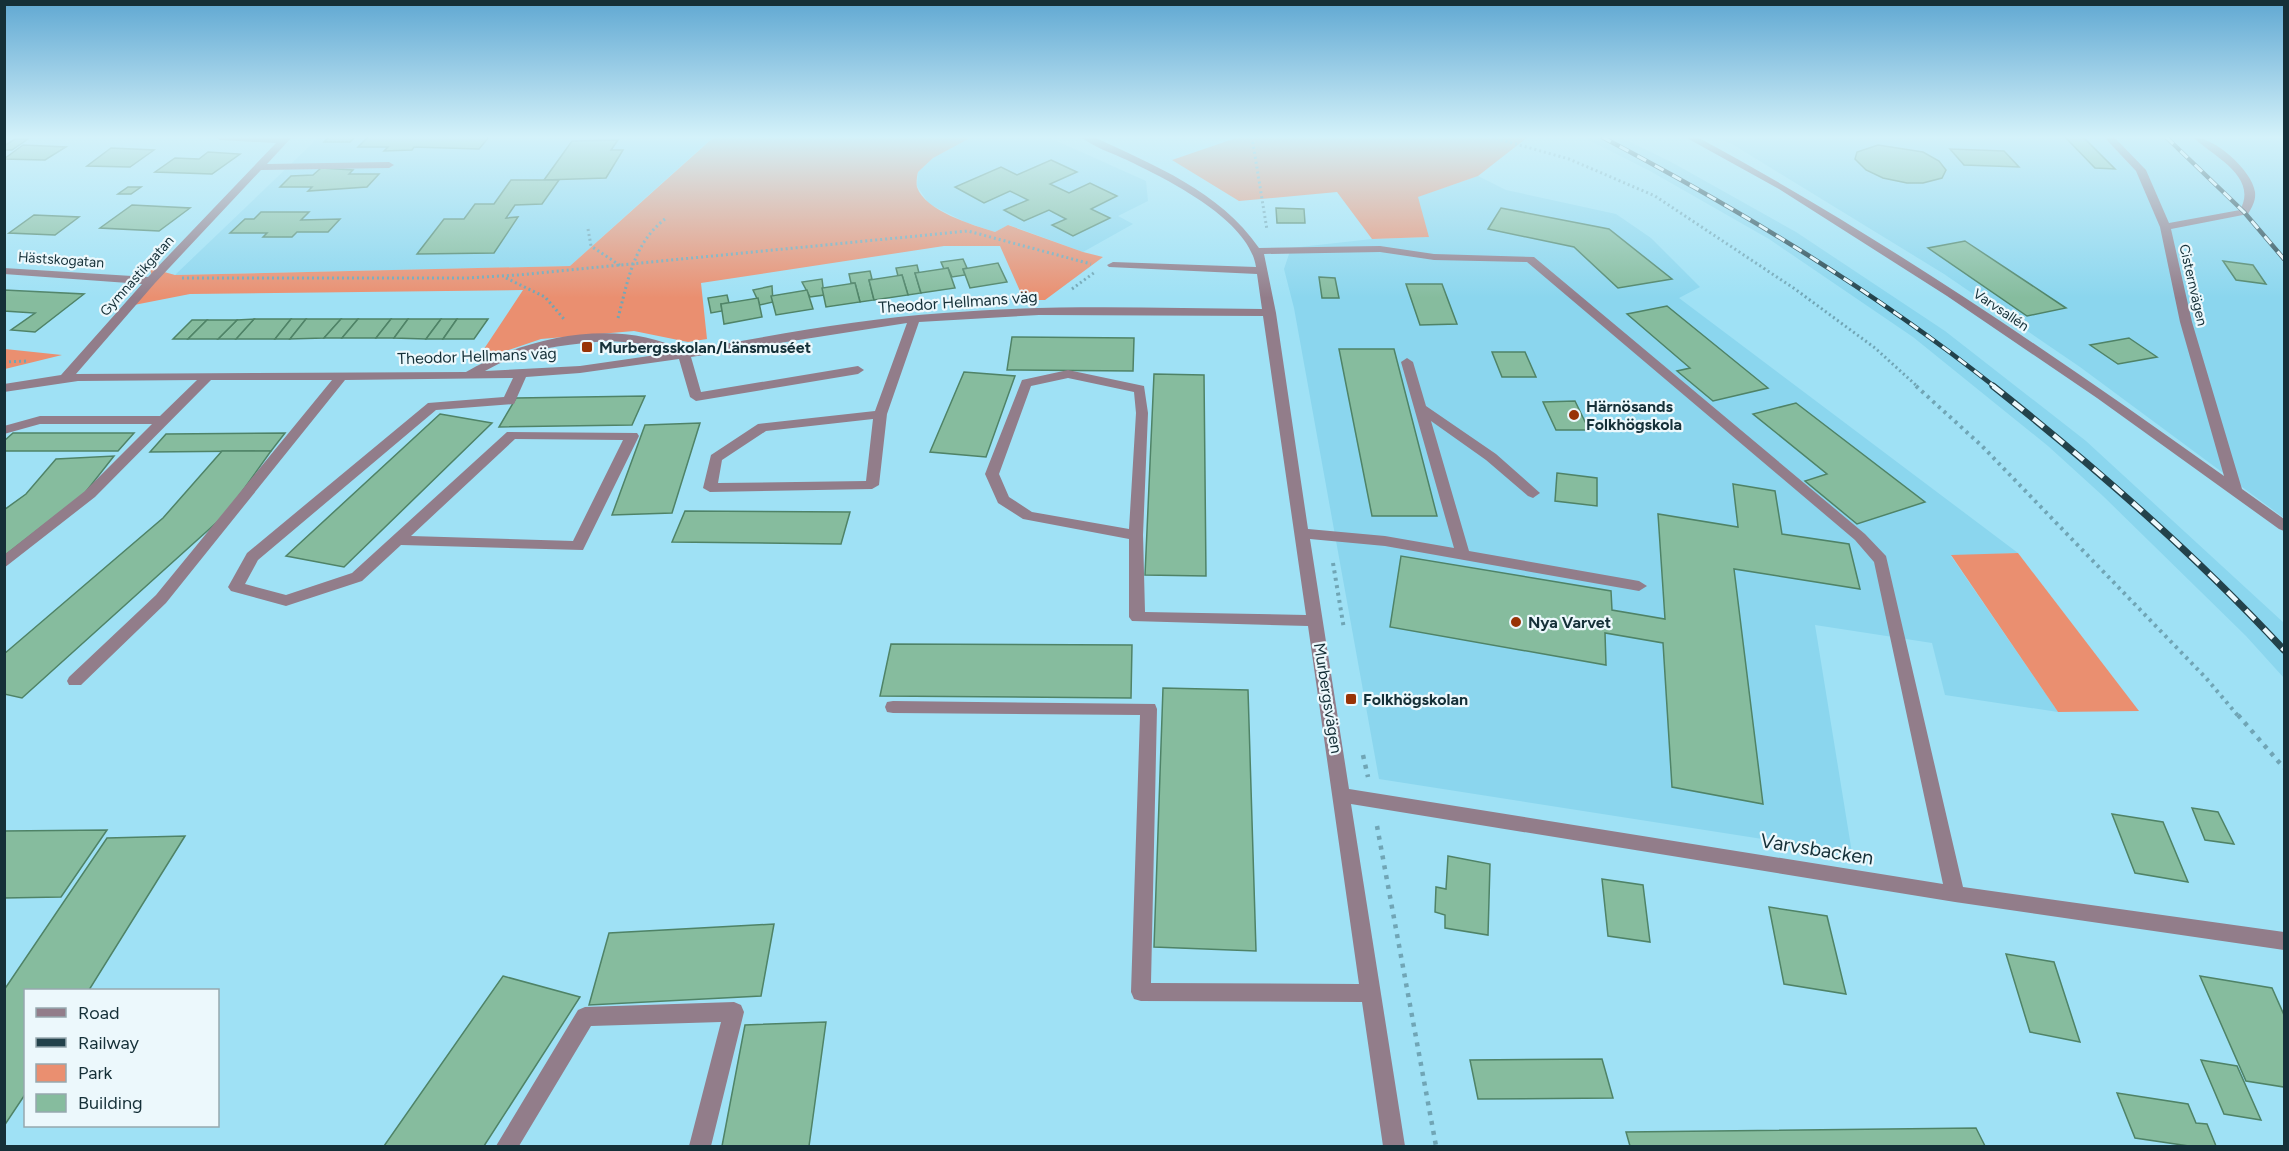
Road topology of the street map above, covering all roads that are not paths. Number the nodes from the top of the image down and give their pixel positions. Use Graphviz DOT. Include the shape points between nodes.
graph roads {
  1 [pos="236,191"];
  2 [pos="1189,191"];
  3 [pos="1789,191"];
  4 [pos="2150,191"];
  5 [pos="2251,191"];
  6 [pos="2165,227"];
  7 [pos="1257,251"];
  8 [pos="1108,266"];
  9 [pos="4,271"];
  10 [pos="1263,271"];
  11 [pos="151,281"];
  12 [pos="1270,313"];
  13 [pos="914,319"];
  14 [pos="684,356"];
  15 [pos="1407,362"];
  16 [pos="858,370"];
  17 [pos="521,374"];
  18 [pos="343,375"];
  19 [pos="470,375"];
  20 [pos="208,376"];
  21 [pos="64,379"];
  22 [pos="4,388"];
  23 [pos="1418,406"];
  24 [pos="880,414"];
  25 [pos="163,420"];
  26 [pos="4,430"];
  27 [pos="2235,490"];
  28 [pos="1533,493"];
  29 [pos="2284,526"];
  30 [pos="1303,533"];
  31 [pos="1136,535"];
  32 [pos="397,540"];
  33 [pos="1463,555"];
  34 [pos="4,562"];
  35 [pos="1639,586"];
  36 [pos="1316,621"];
  37 [pos="75,681"];
  38 [pos="893,707"];
  39 [pos="1342,795"];
  40 [pos="1955,894"];
  41 [pos="2284,941"];
  42 [pos="1371,993"];
  43 [pos="507,1146"];
  44 [pos="700,1146"];
  45 [pos="1394,1146"];
  1 -- 11 [label="street, Gymnastikgatan"];
  2 -- 7 [label="street, Murbergsvägen" via="1227,215"];
  3 -- 27 [label="street, Varvsallén" via="1951,294"];
  4 -- 6 [label="street"];
  5 -- 6 [label="street, Cisternvägen" via="2251,204 2244,212"];
  6 -- 27 [label="street, Cisternvägen" via="2186,322"];
  7 -- 10 [label="street, Murbergsvägen"];
  7 -- 40 [label="street" via="1380,249 1434,257 1530,258 1860,537 1881,560"];
  8 -- 10 [label="street"];
  9 -- 11 [label="street, Hästskogatan"];
  10 -- 12 [label="street, Murbergsvägen"];
  11 -- 21 [label="street, Gymnastikgatan"];
  12 -- 13 [label="street, Theodor Hellmans väg" via="978,313"];
  12 -- 30 [label="street, Murbergsvägen"];
  13 -- 14 [label="street, Theodor Hellmans väg"];
  13 -- 24 [label="street"];
  14 -- 16 [label="street" via="696,397"];
  14 -- 17 [label="street, Theodor Hellmans väg"];
  14 -- 19 [label="street" via="651,340 613,339 530,347 482,366"];
  15 -- 23 [label="street"];
  17 -- 19 [label="street, Theodor Hellmans väg"];
  17 -- 32 [label="street" via="509,401 434,406 252,557 236,587 286,601 357,577"];
  18 -- 19 [label="street, Theodor Hellmans väg"];
  18 -- 20 [label="street, Theodor Hellmans väg"];
  18 -- 37 [label="street" via="161,599"];
  20 -- 21 [label="street, Theodor Hellmans väg"];
  20 -- 25 [label="street"];
  21 -- 22 [label="street, Theodor Hellmans väg"];
  23 -- 28 [label="street" via="1491,457"];
  23 -- 33 [label="street"];
  24 -- 24 [label="street" via="872,485 710,488 716,458 763,427"];
  25 -- 26 [label="street" via="40,420"];
  25 -- 34 [label="street" via="90,494"];
  27 -- 29 [label="street, Varvsallén"];
  30 -- 33 [label="street"];
  30 -- 36 [label="street, Murbergsvägen"];
  31 -- 31 [label="street" via="1140,389 1068,374 1026,383 992,474 1003,500 1028,516"];
  31 -- 36 [label="street" via="1137,617"];
  32 -- 32 [label="street" via="578,546 632,436 512,435"];
  33 -- 35 [label="street"];
  36 -- 39 [label="street, Murbergsvägen"];
  38 -- 42 [label="street" via="1149,709 1141,992"];
  39 -- 40 [label="street, Varvsbacken"];
  39 -- 42 [label="street, Murbergsvägen"];
  40 -- 41 [label="street, Varvsbacken"];
  42 -- 45 [label="street, Murbergsvägen"];
  43 -- 44 [label="street" via="585,1017 734,1012"];
}
